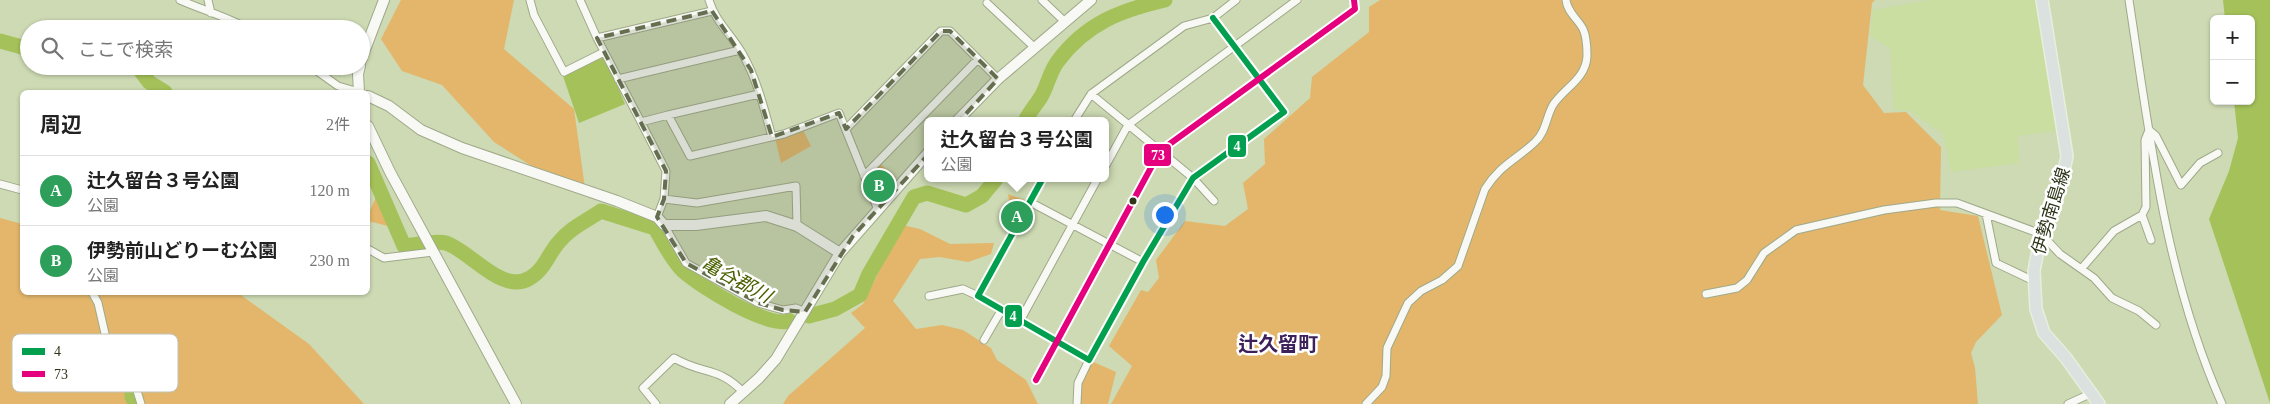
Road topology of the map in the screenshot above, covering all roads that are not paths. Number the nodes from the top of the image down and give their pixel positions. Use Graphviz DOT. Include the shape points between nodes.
graph roads {
  1 [pos="180,0"];
  2 [pos="208,0"];
  3 [pos="384,0"];
  4 [pos="530,0"];
  5 [pos="580,0"];
  6 [pos="708,0"];
  7 [pos="1042,0"];
  8 [pos="1091,0"];
  9 [pos="1236,0"];
  10 [pos="1297,0"];
  11 [pos="1354,0"];
  12 [pos="1566,0"];
  13 [pos="2042,0"];
  14 [pos="2129,0"];
  15 [pos="987,3"];
  16 [pos="712,11"];
  17 [pos="211,14"];
  18 [pos="1213,18"];
  19 [pos="232,20"];
  20 [pos="1064,21"];
  21 [pos="370,37"];
  22 [pos="597,38"];
  23 [pos="1235,46"];
  24 [pos="1034,47"];
  25 [pos="740,50"];
  26 [pos="604,52"];
  27 [pos="978,59"];
  28 [pos="323,75"];
  29 [pos="360,75"];
  30 [pos="1258,78"];
  31 [pos="618,79"];
  32 [pos="998,79"];
  33 [pos="353,90"];
  34 [pos="360,90"];
  35 [pos="759,94"];
  36 [pos="1091,94"];
  37 [pos="370,97"];
  38 [pos="668,115"];
  39 [pos="962,117"];
  40 [pos="1077,117"];
  41 [pos="640,122"];
  42 [pos="1128,125"];
  43 [pos="846,129"];
  44 [pos="370,130"];
  45 [pos="2149,130"];
  46 [pos="772,137"];
  47 [pos="1160,151"];
  48 [pos="2218,153"];
  49 [pos="924,157"];
  50 [pos="1109,160"];
  51 [pos="864,176"];
  52 [pos="1193,178"];
  53 [pos="1041,182"];
  54 [pos="1096,182"];
  55 [pos="0,184"];
  56 [pos="20,189"];
  57 [pos="664,199"];
  58 [pos="1214,201"];
  59 [pos="1030,202"];
  60 [pos="878,210"];
  61 [pos="1986,214"];
  62 [pos="2142,215"];
  63 [pos="660,221"];
  64 [pos="1073,224"];
  65 [pos="797,226"];
  66 [pos="2041,234"];
  67 [pos="2151,240"];
  68 [pos="1110,244"];
  69 [pos="431,249"];
  70 [pos="370,250"];
  71 [pos="840,253"];
  72 [pos="1143,262"];
  73 [pos="2082,268"];
  74 [pos="2034,281"];
  75 [pos="1706,294"];
  76 [pos="94,295"];
  77 [pos="929,296"];
  78 [pos="978,296"];
  79 [pos="1002,309"];
  80 [pos="805,312"];
  81 [pos="1021,319"];
  82 [pos="2156,325"];
  83 [pos="105,334"];
  84 [pos="984,340"];
  85 [pos="1056,341"];
  86 [pos="1089,360"];
  87 [pos="1036,380"];
  88 [pos="137,392"];
  89 [pos="744,393"];
  90 [pos="2092,393"];
  91 [pos="141,404"];
  92 [pos="516,404"];
  93 [pos="656,404"];
  94 [pos="730,404"];
  95 [pos="1077,404"];
  96 [pos="1366,404"];
  97 [pos="2068,404"];
  98 [pos="2099,404"];
  99 [pos="2222,404"];
  1 -- 17 [label="street"];
  2 -- 17 [label="street"];
  3 -- 21 [label="street"];
  4 -- 26 [label="street" via="534,15 564,72"];
  5 -- 22 [label="street"];
  6 -- 16 [label="street"];
  7 -- 20 [label="street"];
  8 -- 20 [label="street"];
  9 -- 18 [label="street"];
  10 -- 23 [label="street"];
  11 -- 30 [label="street" via="1355,9"];
  12 -- 96 [label="street" via="1584,30 1587,42 1587,58 1579,78 1554,104 1543,132 1535,142 1509,160 1491,179 1458,266 1408,302 1387,348 1386,376 1382,387"];
  13 -- 66 [label="main road, 伊勢南島線" via="2067,156 2062,181"];
  14 -- 45 [label="street"];
  15 -- 24 [label="street"];
  16 -- 22 [label="street"];
  16 -- 25 [label="street"];
  17 -- 19 [label="street"];
  18 -- 23 [label="street"];
  18 -- 36 [label="street" via="1184,26"];
  20 -- 24 [label="street"];
  22 -- 26 [label="street"];
  23 -- 30 [label="street"];
  23 -- 42 [label="street"];
  24 -- 32 [label="street"];
  25 -- 31 [label="street"];
  25 -- 35 [label="street"];
  26 -- 31 [label="street"];
  27 -- 32 [label="street"];
  27 -- 43 [label="street" via="950,32 941,31"];
  27 -- 51 [label="street"];
  28 -- 33 [label="street" via="338,86"];
  29 -- 34 [label="street"];
  30 -- 47 [label="street"];
  30 -- 52 [label="street" via="1284,112"];
  31 -- 41 [label="street"];
  32 -- 39 [label="street"];
  35 -- 38 [label="street"];
  35 -- 46 [label="street"];
  36 -- 40 [label="street"];
  36 -- 42 [label="street"];
  37 -- 63 [label="street" via="389,106 421,130 462,148 617,201"];
  38 -- 41 [label="street"];
  38 -- 46 [label="street" via="690,156"];
  41 -- 57 [label="street" via="666,171"];
  42 -- 47 [label="street"];
  42 -- 50 [label="street"];
  43 -- 46 [label="street" via="839,113"];
  43 -- 51 [label="street"];
  44 -- 69 [label="street"];
  45 -- 48 [label="street" via="2156,136 2181,185 2200,163"];
  45 -- 62 [label="street" via="2145,140 2146,206"];
  45 -- 99 [label="street" via="2159,197 2177,275 2199,347"];
  47 -- 52 [label="street"];
  47 -- 68 [label="street"];
  49 -- 60 [label="street"];
  51 -- 60 [label="street"];
  52 -- 58 [label="street"];
  52 -- 72 [label="street"];
  53 -- 59 [label="street"];
  54 -- 64 [label="street"];
  55 -- 56 [label="street"];
  57 -- 63 [label="street"];
  57 -- 65 [label="street" via="697,203 796,186"];
  59 -- 64 [label="street"];
  59 -- 78 [label="street"];
  60 -- 71 [label="street"];
  61 -- 66 [label="street"];
  61 -- 74 [label="street" via="1996,263"];
  61 -- 75 [label="street" via="1957,204 1936,203 1884,210 1796,230 1764,253 1747,280 1737,288"];
  62 -- 67 [label="street"];
  62 -- 73 [label="street" via="2114,231"];
  63 -- 65 [label="street" via="696,224 757,215 774,217"];
  63 -- 80 [label="street" via="686,263 758,303"];
  64 -- 68 [label="street"];
  64 -- 81 [label="street"];
  65 -- 71 [label="street"];
  66 -- 73 [label="street" via="2060,254"];
  66 -- 74 [label="main road, 伊勢南島線"];
  68 -- 72 [label="street"];
  68 -- 85 [label="street"];
  69 -- 70 [label="street" via="384,258"];
  69 -- 92 [label="street"];
  71 -- 80 [label="street"];
  72 -- 86 [label="street"];
  73 -- 82 [label="street" via="2112,298 2139,311"];
  74 -- 90 [label="main road, 伊勢南島線" via="2036,309 2044,333"];
  76 -- 83 [label="street"];
  77 -- 78 [label="street" via="963,289"];
  78 -- 79 [label="street"];
  79 -- 81 [label="street"];
  79 -- 84 [label="street"];
  80 -- 89 [label="street" via="776,359"];
  81 -- 85 [label="street"];
  85 -- 86 [label="street"];
  85 -- 87 [label="street"];
  86 -- 95 [label="street" via="1078,383"];
  88 -- 91 [label="street"];
  89 -- 93 [label="street" via="718,372 691,368 674,358 643,388"];
  89 -- 94 [label="street"];
  90 -- 97 [label="street"];
  90 -- 98 [label="main road, 伊勢南島線"];
}
